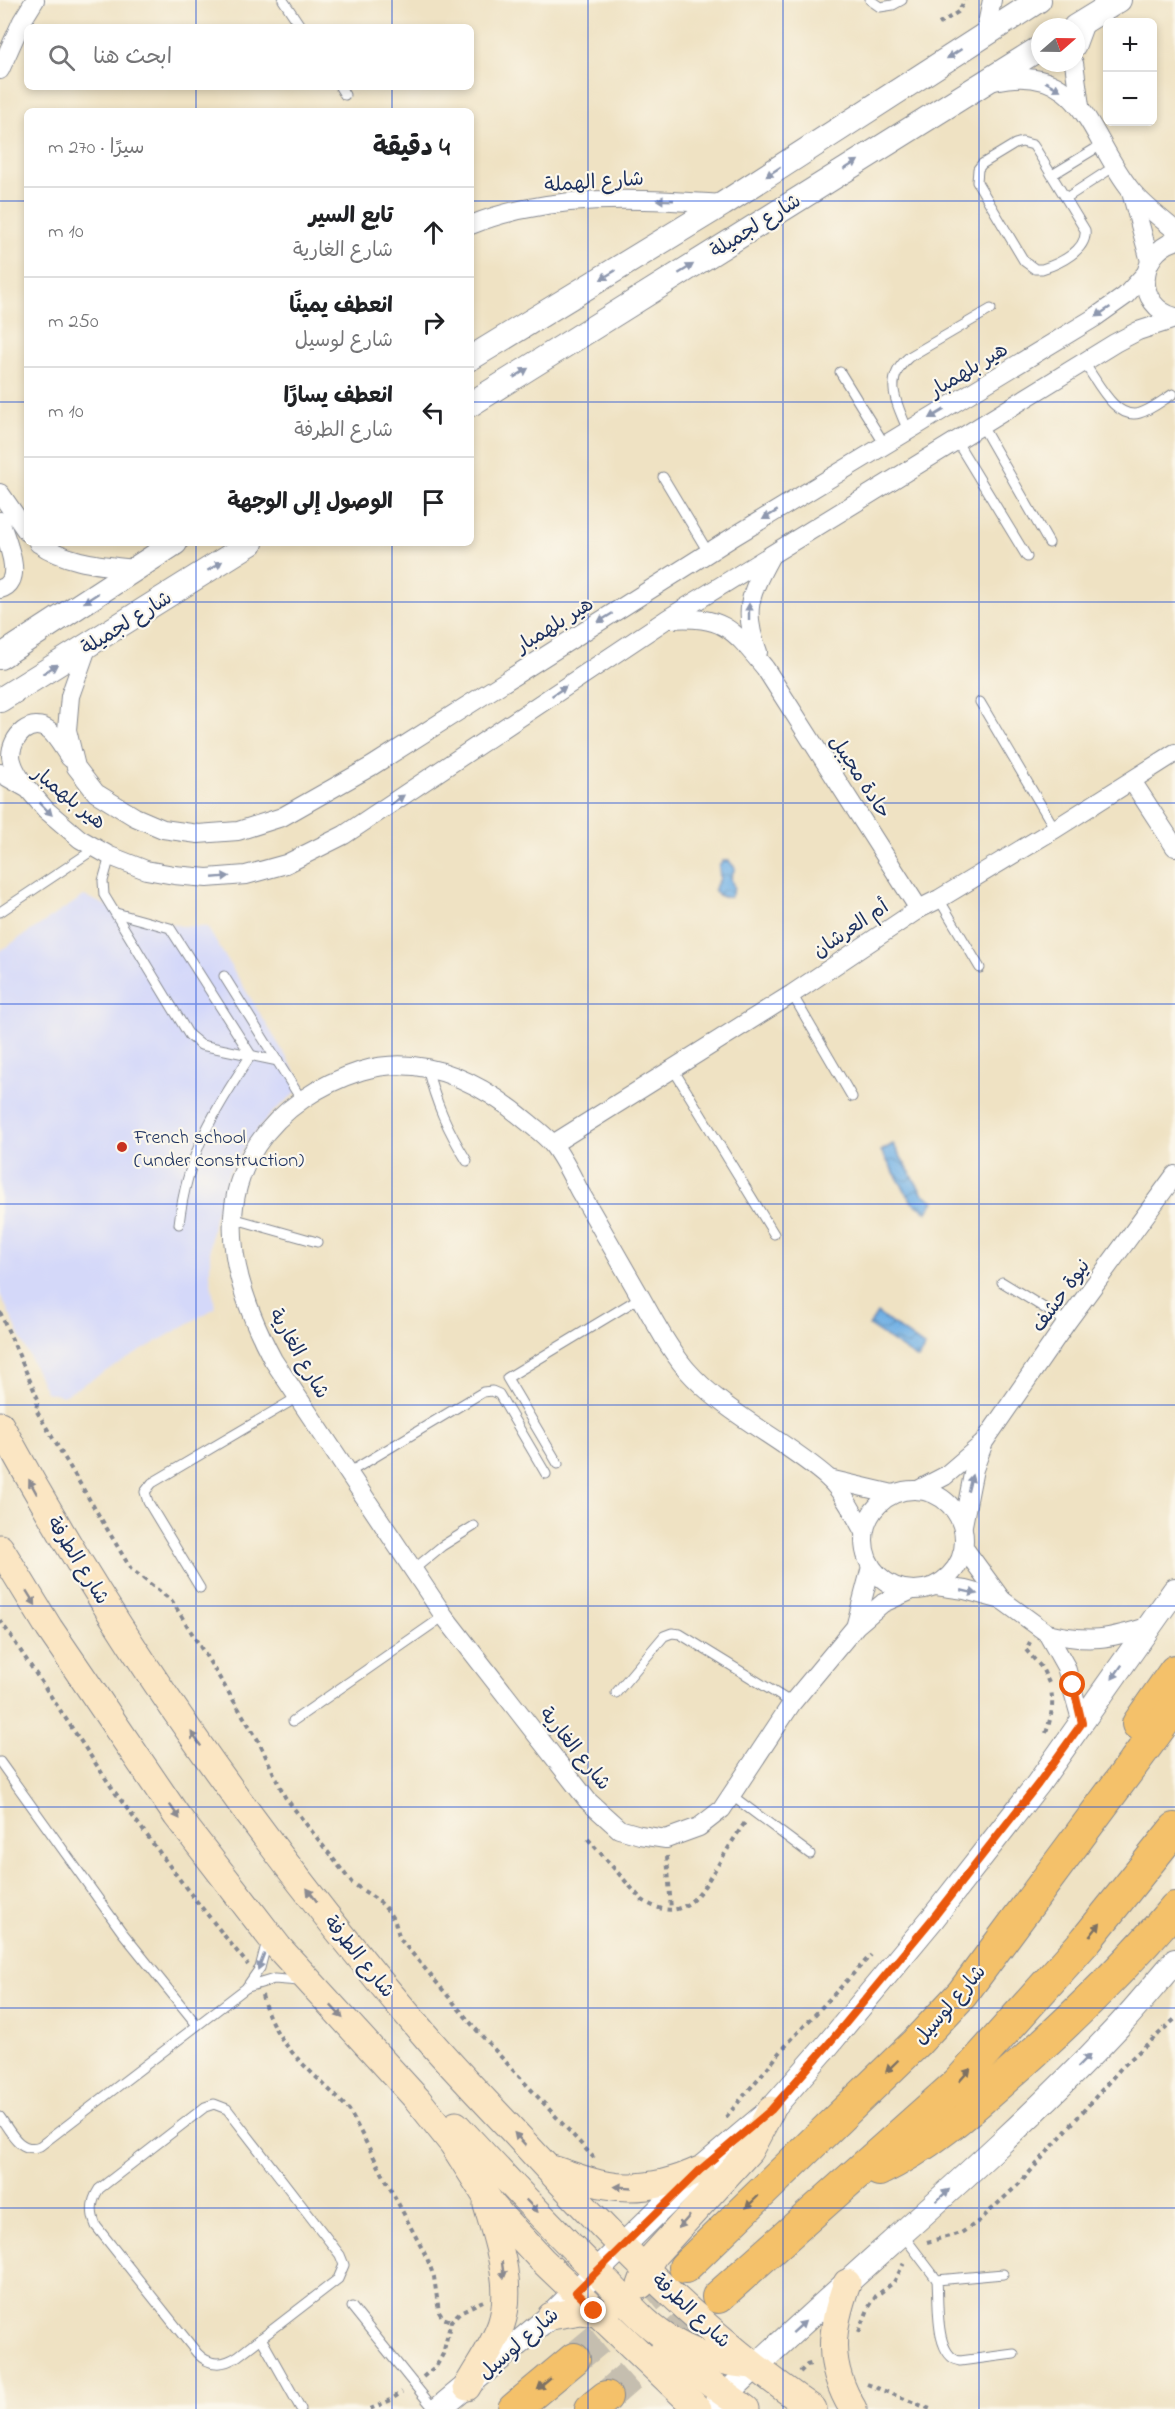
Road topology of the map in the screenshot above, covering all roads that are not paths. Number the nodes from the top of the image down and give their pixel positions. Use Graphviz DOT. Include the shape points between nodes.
graph roads {
  1 [pos="35,0"];
  2 [pos="283,0"];
  3 [pos="870,0"];
  4 [pos="902,0"];
  5 [pos="992,0"];
  6 [pos="1039,0"];
  7 [pos="1119,0"];
  8 [pos="1085,21"];
  9 [pos="299,24"];
  10 [pos="985,34"];
  11 [pos="1031,53"];
  12 [pos="0,69"];
  13 [pos="1075,72"];
  14 [pos="981,84"];
  15 [pos="1080,106"];
  16 [pos="1102,144"];
  17 [pos="1115,166"];
  18 [pos="1052,175"];
  19 [pos="1131,190"];
  20 [pos="1066,198"];
  21 [pos="723,204"];
  22 [pos="474,224"];
  23 [pos="1175,230"];
  24 [pos="1175,241"];
  25 [pos="1148,267"];
  26 [pos="991,309"];
  27 [pos="1175,318"];
  28 [pos="474,356"];
  29 [pos="1084,363"];
  30 [pos="840,372"];
  31 [pos="1173,394"];
  32 [pos="474,402"];
  33 [pos="982,426"];
  34 [pos="908,431"];
  35 [pos="957,442"];
  36 [pos="885,445"];
  37 [pos="663,477"];
  38 [pos="0,493"];
  39 [pos="0,521"];
  40 [pos="24,528"];
  41 [pos="1049,543"];
  42 [pos="43,546"];
  43 [pos="170,546"];
  44 [pos="246,546"];
  45 [pos="708,552"];
  46 [pos="771,556"];
  47 [pos="1027,557"];
  48 [pos="135,569"];
  49 [pos="0,589"];
  50 [pos="666,620"];
  51 [pos="88,645"];
  52 [pos="0,657"];
  53 [pos="765,668"];
  54 [pos="0,700"];
  55 [pos="980,702"];
  56 [pos="1175,753"];
  57 [pos="76,767"];
  58 [pos="0,773"];
  59 [pos="1132,781"];
  60 [pos="28,789"];
  61 [pos="1055,829"];
  62 [pos="1175,847"];
  63 [pos="103,852"];
  64 [pos="939,899"];
  65 [pos="919,909"];
  66 [pos="0,912"];
  67 [pos="116,913"];
  68 [pos="980,968"];
  69 [pos="224,976"];
  70 [pos="792,994"];
  71 [pos="251,1056"];
  72 [pos="278,1061"];
  73 [pos="427,1068"];
  74 [pos="673,1069"];
  75 [pos="852,1097"];
  76 [pos="301,1099"];
  77 [pos="553,1144"];
  78 [pos="467,1161"];
  79 [pos="1175,1175"];
  80 [pos="231,1218"];
  81 [pos="179,1224"];
  82 [pos="774,1234"];
  83 [pos="317,1242"];
  84 [pos="1002,1282"];
  85 [pos="640,1297"];
  86 [pos="1067,1322"];
  87 [pos="298,1397"];
  88 [pos="0,1425"];
  89 [pos="984,1442"];
  90 [pos="558,1464"];
  91 [pos="348,1473"];
  92 [pos="546,1474"];
  93 [pos="829,1479"];
  94 [pos="918,1490"];
  95 [pos="893,1494"];
  96 [pos="963,1525"];
  97 [pos="474,1526"];
  98 [pos="864,1532"];
  99 [pos="0,1548"];
  100 [pos="964,1548"];
  101 [pos="871,1568"];
  102 [pos="413,1570"];
  103 [pos="936,1586"];
  104 [pos="200,1588"];
  105 [pos="1175,1590"];
  106 [pos="910,1591"];
  107 [pos="1002,1600"];
  108 [pos="444,1616"];
  109 [pos="856,1626"];
  110 [pos="1150,1626"];
  111 [pos="1043,1629"];
  112 [pos="1175,1671"];
  113 [pos="616,1693"];
  114 [pos="792,1703"];
  115 [pos="1175,1707"];
  116 [pos="294,1721"];
  117 [pos="1082,1723"];
  118 [pos="0,1762"];
  119 [pos="731,1795"];
  120 [pos="1175,1829"];
  121 [pos="810,1854"];
  122 [pos="1175,1908"];
  123 [pos="267,1932"];
  124 [pos="1175,1961"];
  125 [pos="257,1978"];
  126 [pos="316,1988"];
  127 [pos="962,1994"];
  128 [pos="197,2025"];
  129 [pos="385,2064"];
  130 [pos="771,2110"];
  131 [pos="0,2117"];
  132 [pos="546,2168"];
  133 [pos="700,2170"];
  134 [pos="845,2184"];
  135 [pos="483,2193"];
  136 [pos="909,2242"];
  137 [pos="623,2245"];
  138 [pos="596,2272"];
  139 [pos="666,2274"];
  140 [pos="1003,2274"];
  141 [pos="937,2280"];
  142 [pos="847,2283"];
  143 [pos="576,2292"];
  144 [pos="718,2297"];
  145 [pos="352,2307"];
  146 [pos="597,2312"];
  147 [pos="551,2316"];
  148 [pos="641,2334"];
  149 [pos="261,2338"];
  150 [pos="1014,2354"];
  151 [pos="573,2360"];
  152 [pos="754,2365"];
  153 [pos="686,2386"];
  154 [pos="467,2387"];
  155 [pos="727,2404"];
  156 [pos="301,2409"];
  157 [pos="434,2409"];
  158 [pos="439,2409"];
  159 [pos="514,2409"];
  160 [pos="813,2409"];
  161 [pos="853,2409"];
  1 -- 12 [label="street"];
  2 -- 9 [label="lane"];
  3 -- 4 [label="lane" via="880,7"];
  5 -- 10 [label="street"];
  6 -- 10 [label="street, شارع لجميلة"];
  7 -- 8 [label="street"];
  10 -- 21 [label="street, شارع لجميلة, one-way"];
  11 -- 14 [label="street, شارع لجميلة"];
  13 -- 15 [label="street"];
  14 -- 15 [label="street, one-way" via="1029,76 1059,88"];
  32 -- 14 [label="street, شارع لجميلة, one-way"];
  15 -- 16 [label="street"];
  16 -- 17 [label="street"];
  16 -- 18 [label="lane"];
  17 -- 19 [label="street"];
  17 -- 20 [label="lane"];
  18 -- 20 [label="lane"];
  18 -- 20 [label="lane" via="1033,145 1022,142 982,164 976,176 1024,261 1035,269 1049,267 1085,242 1086,230"];
  19 -- 23 [label="street"];
  19 -- 25 [label="street"];
  21 -- 22 [label="street, شارع الهملة, one-way" via="604,199 550,205"];
  21 -- 28 [label="street, شارع لجميلة, one-way"];
  24 -- 25 [label="street, هير بلهمبار" via="1156,251"];
  25 -- 27 [label="street" via="1146,283 1153,302"];
  25 -- 34 [label="street, هير بلهمبار, one-way" via="1125,296 1094,318"];
  26 -- 34 [label="lane" via="899,366 893,386"];
  27 -- 29 [label="street, هير بلهمبار" via="1138,331"];
  29 -- 31 [label="lane" via="1122,412 1142,413"];
  29 -- 33 [label="street, هير بلهمبار"];
  30 -- 36 [label="lane"];
  33 -- 35 [label="street, هير بلهمبار"];
  33 -- 41 [label="lane"];
  34 -- 36 [label="street, هير بلهمبار"];
  35 -- 46 [label="street, هير بلهمبار"];
  35 -- 47 [label="lane"];
  36 -- 45 [label="street, هير بلهمبار, one-way"];
  37 -- 45 [label="lane"];
  38 -- 40 [label="street"];
  39 -- 49 [label="street" via="14,575"];
  42 -- 48 [label="street" via="81,562"];
  43 -- 48 [label="street, شارع لجميلة"];
  51 -- 44 [label="street, شارع لجميلة, one-way"];
  45 -- 57 [label="street, هير بلهمبار, one-way" via="372,766 282,817 238,831 198,834 164,828 135,818 96,793"];
  46 -- 50 [label="street, هير بلهمبار"];
  53 -- 46 [label="street, حادة مجيبل, one-way" via="751,635 748,604"];
  48 -- 52 [label="street, شارع لجميلة, one-way"];
  50 -- 53 [label="street, حادة مجيبل" via="697,618 729,628"];
  63 -- 50 [label="street, هير بلهمبار, one-way" via="146,870 207,879 246,875 286,864 344,836"];
  54 -- 51 [label="street, شارع لجميلة, one-way"];
  51 -- 57 [label="street, هير بلهمبار" via="73,681 68,709 67,730"];
  53 -- 65 [label="street, حادة مجيبل"];
  55 -- 61 [label="lane"];
  56 -- 59 [label="street, أم العرشان"];
  57 -- 60 [label="street" via="49,730 26,728 17,735 11,758"];
  58 -- 60 [label="street, هير بلهمبار"];
  59 -- 61 [label="street, أم العرشان"];
  59 -- 62 [label="street"];
  60 -- 63 [label="street, هير بلهمبار, one-way" via="46,810"];
  61 -- 64 [label="street, أم العرشان"];
  63 -- 66 [label="lane"];
  63 -- 67 [label="lane" via="102,891"];
  64 -- 65 [label="street, أم العرشان"];
  64 -- 68 [label="lane"];
  65 -- 70 [label="street, أم العرشان"];
  67 -- 71 [label="lane" via="170,928"];
  67 -- 71 [label="lane" via="189,1035 201,1045"];
  69 -- 72 [label="lane"];
  70 -- 74 [label="street, أم العرشان"];
  70 -- 75 [label="lane"];
  71 -- 72 [label="lane"];
  71 -- 81 [label="lane" via="219,1103 193,1156"];
  72 -- 76 [label="lane"];
  73 -- 76 [label="street, شارع الغارية" via="375,1067"];
  73 -- 77 [label="street, شارع الغارية" via="481,1087"];
  73 -- 78 [label="lane" via="436,1104"];
  74 -- 77 [label="street, أم العرشان"];
  74 -- 82 [label="lane"];
  76 -- 80 [label="street, شارع الغارية" via="257,1144 239,1177"];
  77 -- 85 [label="street, شارع الغارية"];
  79 -- 86 [label="street, نيوة حشف"];
  80 -- 83 [label="lane"];
  80 -- 87 [label="street, شارع الغارية" via="237,1273 247,1305 273,1360"];
  84 -- 86 [label="lane"];
  85 -- 90 [label="lane" via="507,1378"];
  85 -- 93 [label="street, شارع الغارية" via="687,1369 710,1392"];
  86 -- 89 [label="street, نيوة حشف"];
  87 -- 91 [label="street, شارع الغارية"];
  87 -- 104 [label="lane" via="152,1483 145,1492"];
  132 -- 88 [label="main road, شارع الطرفة, one-way" via="424,2034 226,1783 97,1591"];
  89 -- 94 [label="street, نيوة حشف" via="945,1476"];
  96 -- 89 [label="street, نيوة حشف, one-way" via="972,1476"];
  91 -- 92 [label="lane" via="483,1392 492,1391 499,1394"];
  91 -- 102 [label="street, شارع الغارية"];
  93 -- 95 [label="street, شارع الغارية"];
  93 -- 98 [label="street, شارع الغارية"];
  94 -- 95 [label="street"];
  94 -- 96 [label="street" via="941,1497"];
  95 -- 98 [label="street" via="877,1506"];
  96 -- 100 [label="street"];
  97 -- 102 [label="lane"];
  98 -- 101 [label="street"];
  99 -- 123 [label="main road, one-way" via="49,1628 177,1816"];
  100 -- 103 [label="street" via="950,1577"];
  100 -- 107 [label="street"];
  101 -- 106 [label="street" via="888,1583"];
  101 -- 109 [label="street, شارع الغارية"];
  102 -- 108 [label="street, شارع الغارية"];
  103 -- 106 [label="street"];
  103 -- 107 [label="street, one-way"];
  105 -- 110 [label="street, شارع لوسيل"];
  106 -- 109 [label="street, شارع الغارية" via="883,1603"];
  107 -- 111 [label="street"];
  108 -- 116 [label="lane"];
  108 -- 119 [label="street, شارع الغارية" via="588,1802 619,1829 666,1839 699,1827 722,1809"];
  109 -- 114 [label="street, شارع الغارية"];
  110 -- 111 [label="street" via="1091,1640"];
  110 -- 117 [label="street, شارع لوسيل, one-way"];
  111 -- 117 [label="street" via="1066,1667"];
  112 -- 127 [label="highway" via="996,1930"];
  113 -- 114 [label="lane" via="664,1636 672,1633 680,1634"];
  114 -- 119 [label="street, شارع الغارية"];
  115 -- 127 [label="highway, شارع لوسيل"];
  117 -- 130 [label="street, شارع لوسيل" via="933,1918"];
  118 -- 128 [label="lane" via="122,1932"];
  119 -- 121 [label="lane"];
  134 -- 120 [label="highway, one-way" via="957,2084 1086,1940"];
  122 -- 134 [label="highway" via="1076,2015 960,2117 910,2154"];
  123 -- 125 [label="lane, one-way"];
  123 -- 126 [label="main road"];
  136 -- 124 [label="street, one-way" via="1116,2029"];
  125 -- 126 [label="lane" via="288,1979"];
  125 -- 128 [label="lane"];
  126 -- 129 [label="main road, one-way"];
  127 -- 139 [label="highway, شارع لوسيل, one-way" via="916,2043"];
  128 -- 131 [label="lane" via="40,2146 29,2148 20,2144"];
  129 -- 135 [label="main road" via="453,2144"];
  129 -- 138 [label="main road, one-way" via="438,2105"];
  130 -- 133 [label="street, شارع لوسيل"];
  130 -- 139 [label="main road, one-way" via="749,2151 654,2255"];
  133 -- 132 [label="main road, one-way" via="663,2184 624,2187"];
  132 -- 137 [label="main road, شارع الطرفة"];
  133 -- 137 [label="street, شارع لوسيل"];
  134 -- 144 [label="highway"];
  135 -- 143 [label="main road"];
  135 -- 154 [label="main road, one-way" via="502,2265 505,2304 495,2338"];
  136 -- 141 [label="lane"];
  136 -- 142 [label="street"];
  137 -- 138 [label="street, شارع لوسيل"];
  137 -- 139 [label="main road, شارع الطرفة"];
  138 -- 143 [label="street, شارع لوسيل"];
  138 -- 148 [label="main road"];
  139 -- 148 [label="main road" via="640,2287"];
  139 -- 152 [label="main road, شارع الطرفة" via="735,2351"];
  139 -- 153 [label="main road"];
  140 -- 141 [label="lane"];
  141 -- 150 [label="lane" via="941,2338 947,2354 960,2361"];
  152 -- 142 [label="street, one-way"];
  142 -- 161 [label="main road" via="832,2341 839,2383"];
  143 -- 146 [label="main road"];
  143 -- 147 [label="street, شارع لوسيل"];
  145 -- 157 [label="lane"];
  146 -- 147 [label="main road"];
  146 -- 148 [label="main road" via="625,2322"];
  147 -- 154 [label="street, شارع لوسيل"];
  148 -- 153 [label="main road"];
  149 -- 149 [label="lane" via="338,2279 344,2265 226,2109 214,2104 99,2189 92,2203 93,2218 202,2358 224,2363"];
  149 -- 156 [label="lane"];
  151 -- 159 [label="highway, one-way"];
  152 -- 153 [label="main road" via="716,2359"];
  152 -- 155 [label="street"];
  152 -- 160 [label="main road, شارع الطرفة"];
  153 -- 155 [label="main road"];
  154 -- 158 [label="street, شارع لوسيل"];
}
